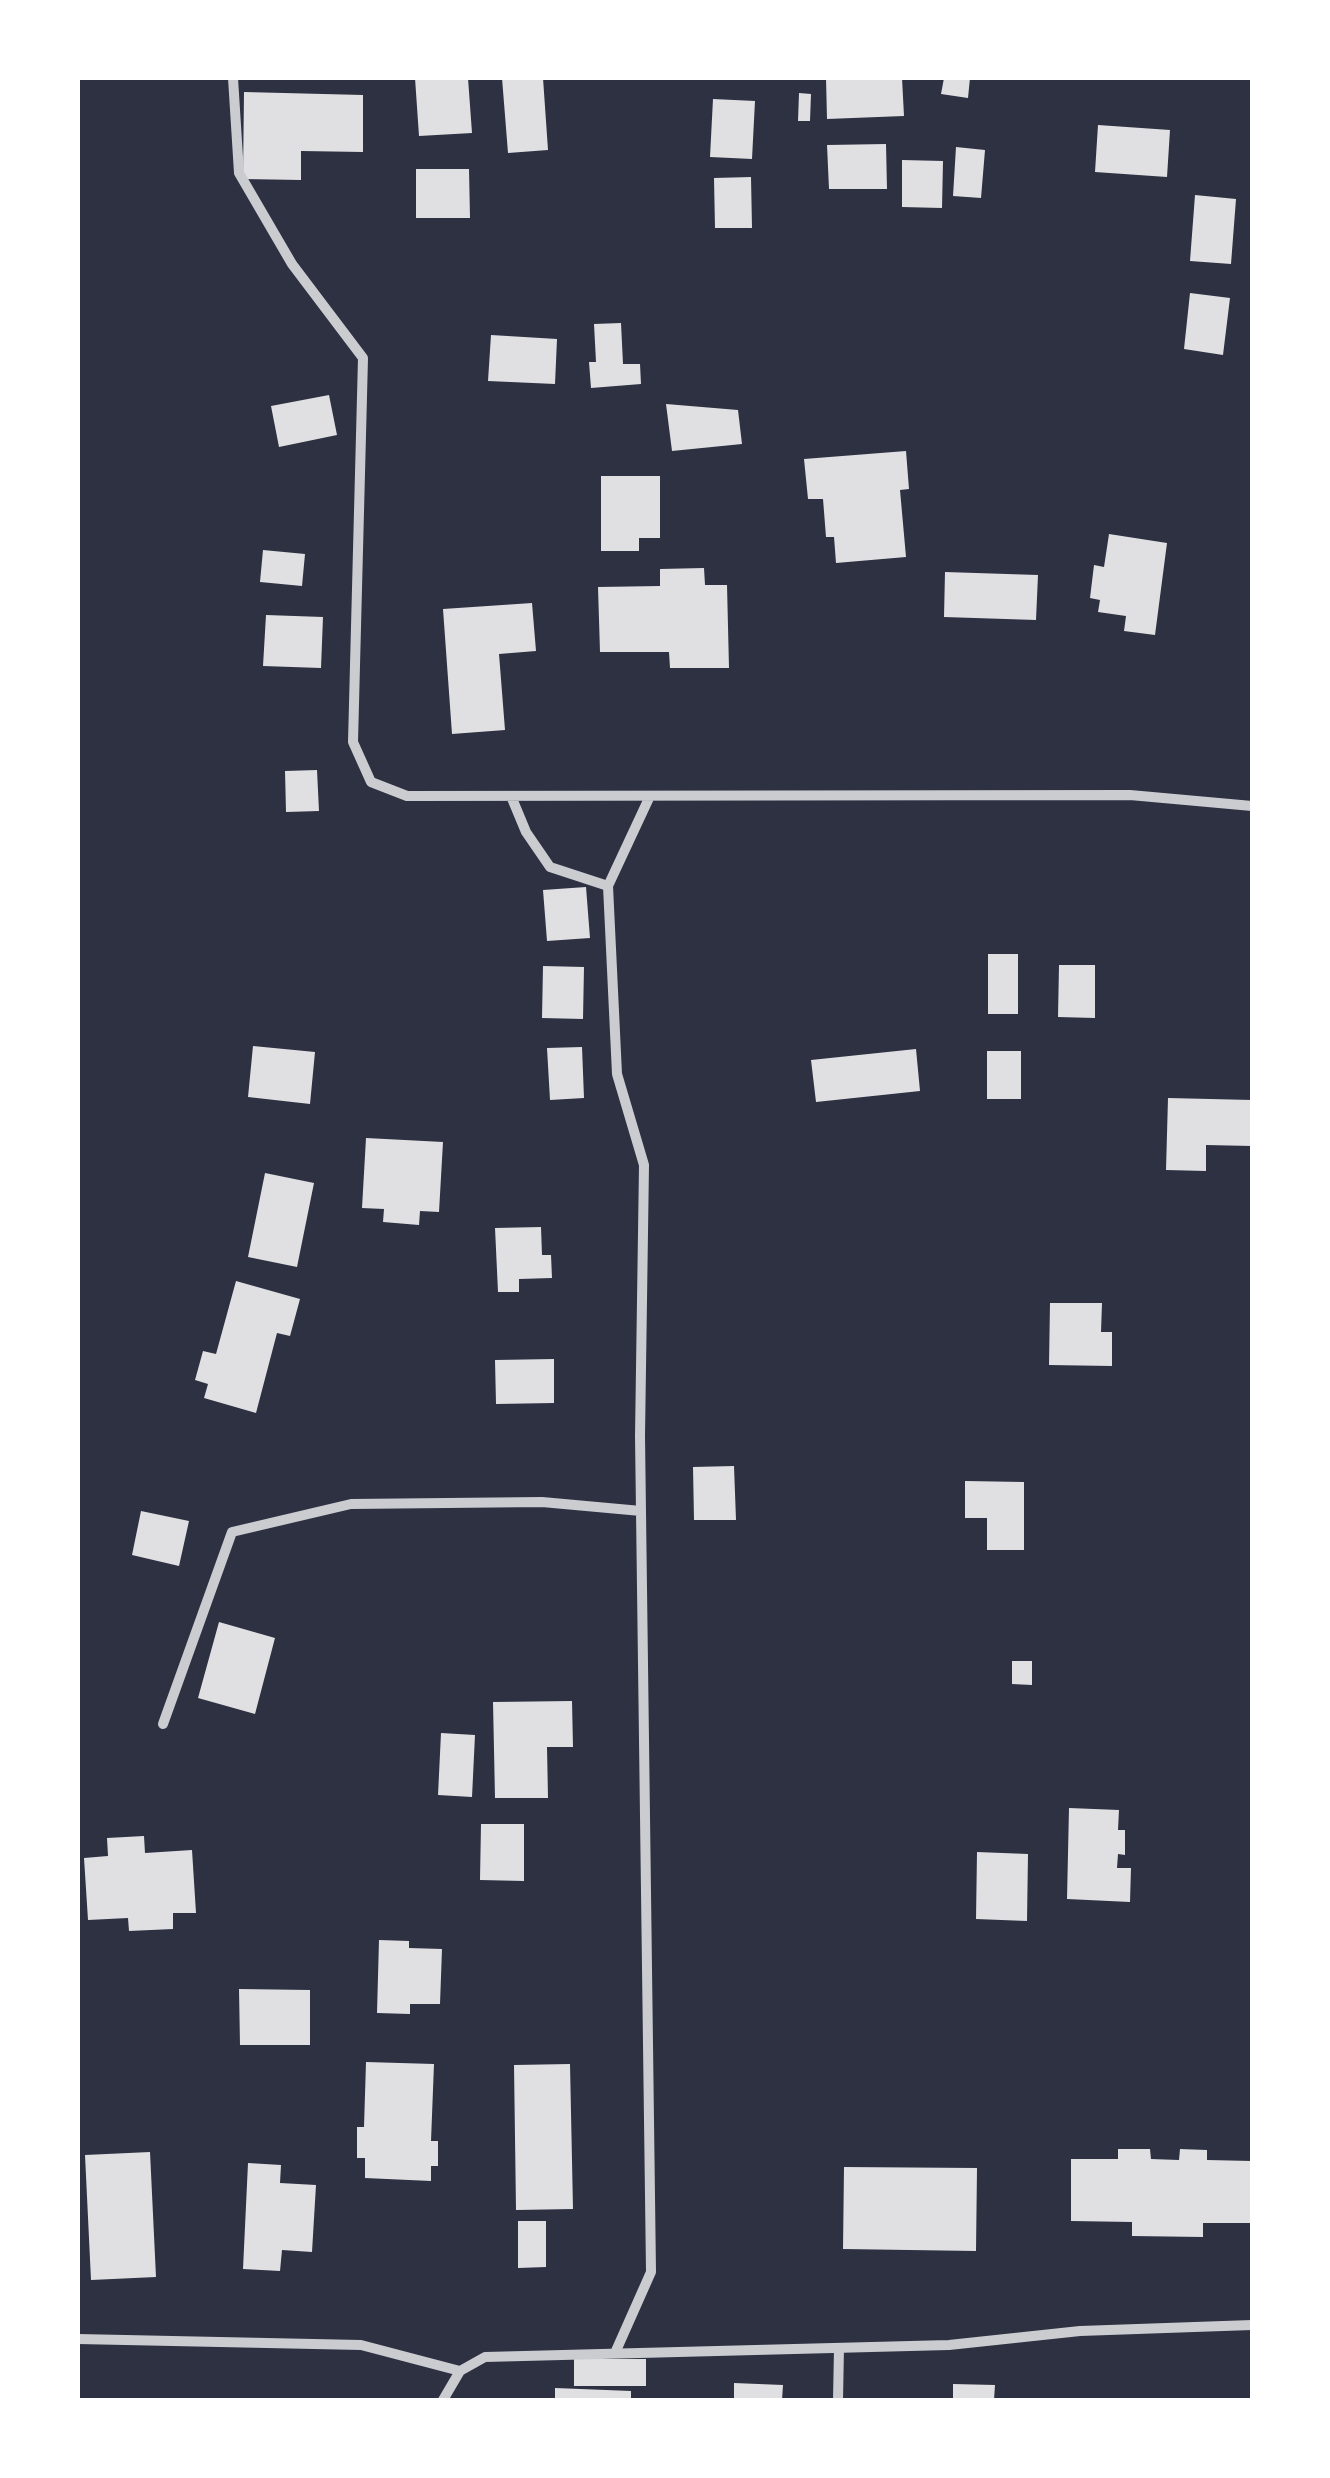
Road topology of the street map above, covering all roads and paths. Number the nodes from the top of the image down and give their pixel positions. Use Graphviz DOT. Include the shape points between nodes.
graph roads {
  1 [pos="233,78"];
  2 [pos="511,796"];
  3 [pos="650,796"];
  4 [pos="1252,806"];
  5 [pos="608,886"];
  6 [pos="641,1511"];
  7 [pos="163,1724"];
  8 [pos="1252,2324"];
  9 [pos="78,2339"];
  10 [pos="839,2348"];
  11 [pos="615,2354"];
  12 [pos="460,2371"];
  13 [pos="443,2400"];
  14 [pos="838,2400"];
  1 -- 2 [label="street" via="238,172 292,264 362,358 353,742 371,782 407,796"];
  2 -- 3 [label="street"];
  2 -- 5 [label="street" via="550,867"];
  3 -- 4 [label="street" via="1130,796"];
  3 -- 5 [label="street"];
  5 -- 6 [label="street" via="617,1074 644,1166"];
  6 -- 7 [label="street" via="542,1502 351,1504 232,1532"];
  6 -- 11 [label="street" via="651,2272"];
  8 -- 10 [label="street"];
  9 -- 12 [label="street" via="361,2346"];
  10 -- 11 [label="street"];
  10 -- 14 [label="street"];
  11 -- 12 [label="street" via="485,2357"];
  12 -- 13 [label="street"];
}
